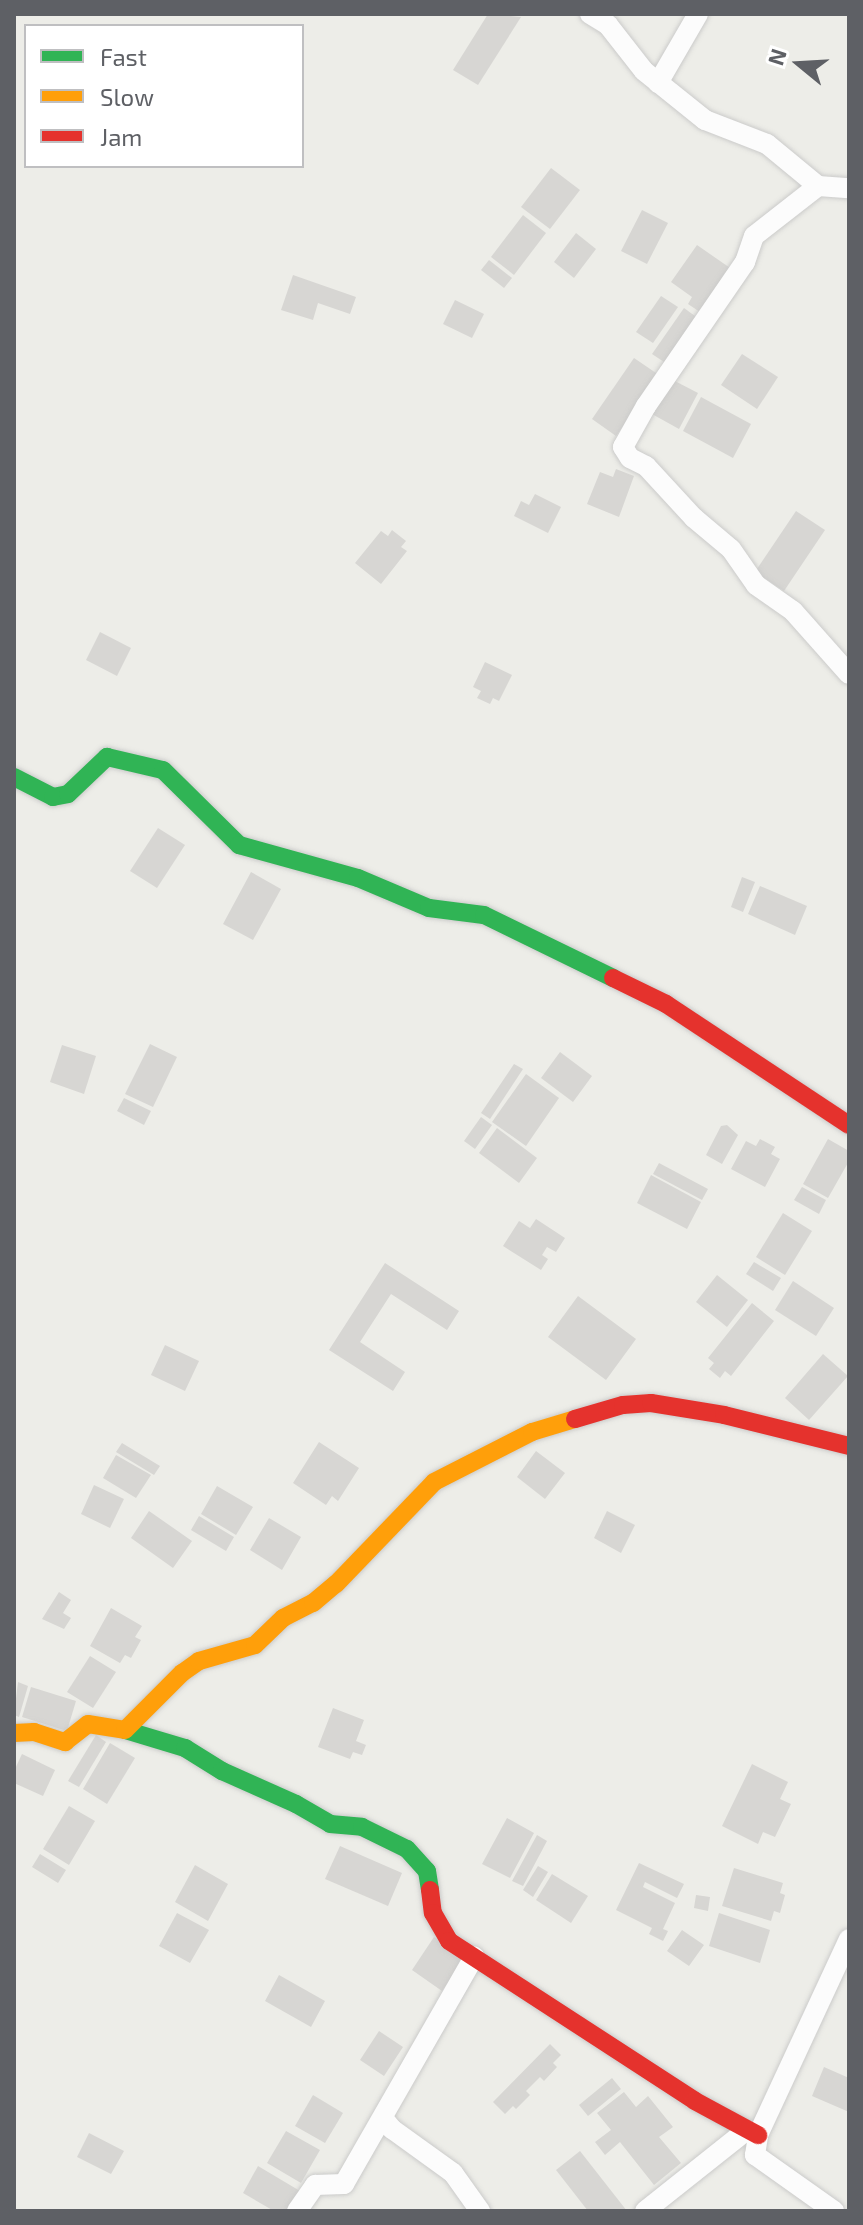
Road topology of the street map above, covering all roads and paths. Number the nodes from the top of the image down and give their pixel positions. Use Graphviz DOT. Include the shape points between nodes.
graph roads {
  1 [pos="590,14"];
  2 [pos="698,14"];
  3 [pos="658,83"];
  4 [pos="818,186"];
  5 [pos="849,188"];
  6 [pos="849,674"];
  7 [pos="14,777"];
  8 [pos="849,1125"];
  9 [pos="849,1446"];
  10 [pos="125,1730"];
  11 [pos="14,1733"];
  12 [pos="849,1939"];
  13 [pos="474,1957"];
  14 [pos="383,2118"];
  15 [pos="753,2133"];
  16 [pos="297,2211"];
  17 [pos="480,2211"];
  18 [pos="645,2211"];
  19 [pos="834,2211"];
  1 -- 3 [label="street" via="608,25"];
  2 -- 3 [label="street"];
  3 -- 4 [label="street" via="705,120 767,144"];
  4 -- 5 [label="street"];
  4 -- 6 [label="street" via="754,236 745,262 623,447 731,549 756,585 793,611"];
  7 -- 8 [label="street" via="53,797 68,794 107,757 163,770 239,845 358,878 429,908 484,915 666,1004"];
  9 -- 10 [label="street" via="651,1403 623,1405 532,1432 434,1482 313,1603 283,1618 255,1645 199,1661"];
  10 -- 11 [label="street" via="88,1724 65,1742 34,1732"];
  10 -- 13 [label="street" via="185,1748 330,1824 362,1827 407,1849 427,1871 440,1930"];
  12 -- 15 [label="street"];
  13 -- 14 [label="street"];
  13 -- 15 [label="street"];
  14 -- 16 [label="street" via="344,2184 315,2185"];
  14 -- 17 [label="street" via="453,2173"];
  15 -- 18 [label="street"];
  15 -- 19 [label="street" via="755,2155"];
}
